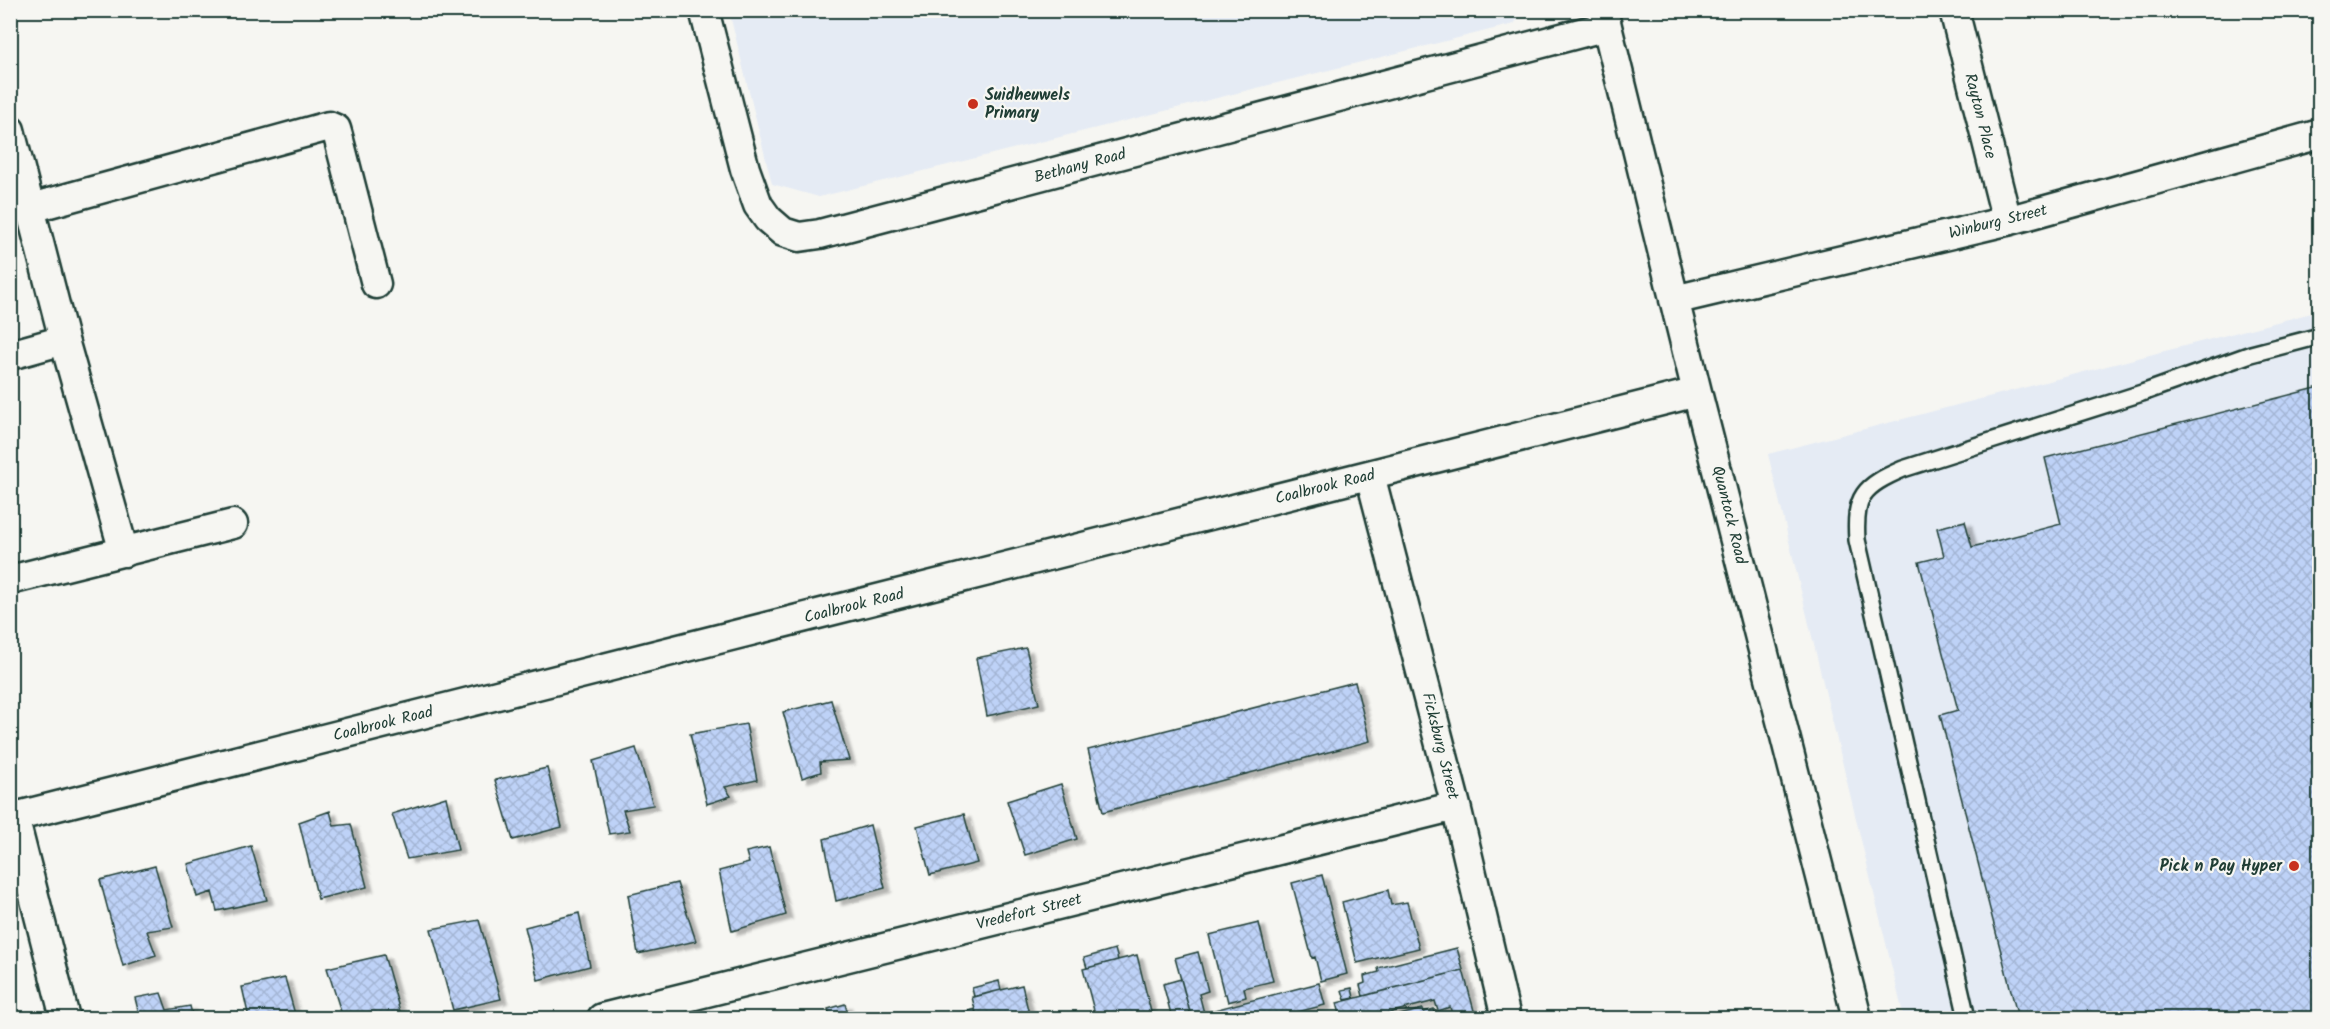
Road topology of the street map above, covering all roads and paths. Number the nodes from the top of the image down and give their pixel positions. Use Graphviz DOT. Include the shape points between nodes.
graph roads {
  1 [pos="704,10"];
  2 [pos="1954,10"];
  3 [pos="1605,18"];
  4 [pos="10,130"];
  5 [pos="2319,134"];
  6 [pos="31,207"];
  7 [pos="2007,221"];
  8 [pos="376,284"];
  9 [pos="1674,300"];
  10 [pos="2319,336"];
  11 [pos="64,340"];
  12 [pos="10,355"];
  13 [pos="1697,392"];
  14 [pos="1370,476"];
  15 [pos="233,524"];
  16 [pos="124,552"];
  17 [pos="10,580"];
  18 [pos="1456,806"];
  19 [pos="13,818"];
  20 [pos="64,1018"];
  21 [pos="602,1018"];
  22 [pos="1506,1018"];
  23 [pos="1857,1018"];
  24 [pos="1966,1018"];
  1 -- 3 [label="street, Bethany Road" via="751,189 768,219 783,232 799,237"];
  2 -- 7 [label="street, Rayton Place"];
  3 -- 9 [label="street, Quantock Road"];
  4 -- 6 [label="street"];
  5 -- 7 [label="street, Winburg Street"];
  6 -- 8 [label="street" via="329,126 336,129"];
  6 -- 11 [label="street"];
  7 -- 9 [label="street, Winburg Street"];
  9 -- 13 [label="street, Quantock Road"];
  10 -- 24 [label="lane" via="2251,354 1903,469 1878,479 1861,499 1857,540"];
  11 -- 12 [label="street"];
  11 -- 16 [label="street"];
  13 -- 14 [label="street, Coalbrook Road"];
  13 -- 23 [label="street, Quantock Road"];
  14 -- 18 [label="street, Ficksburg Street"];
  14 -- 19 [label="street, Coalbrook Road"];
  15 -- 16 [label="street"];
  16 -- 17 [label="street"];
  18 -- 21 [label="street, Vredefort Street"];
  18 -- 22 [label="street, Ficksburg Street"];
  19 -- 20 [label="street"];
}
